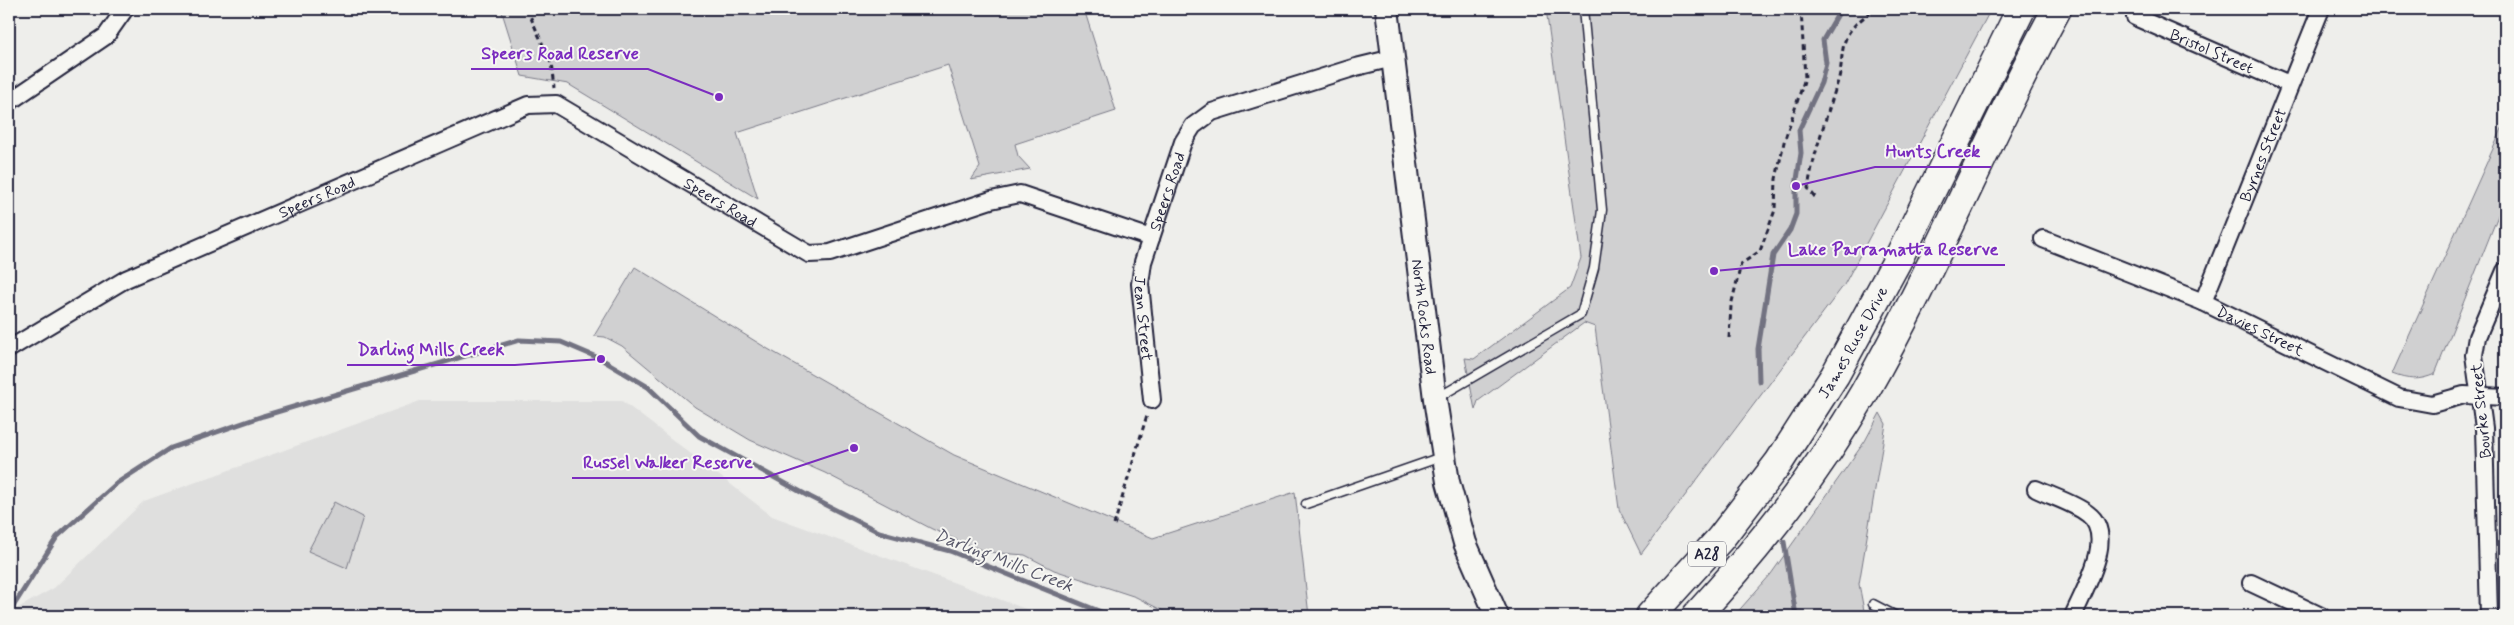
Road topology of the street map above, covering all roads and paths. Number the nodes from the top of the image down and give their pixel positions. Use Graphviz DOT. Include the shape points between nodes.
graph roads {
  1 [pos="125,9"];
  2 [pos="527,9"];
  3 [pos="1387,9"];
  4 [pos="1582,9"];
  5 [pos="1801,9"];
  6 [pos="1874,9"];
  7 [pos="2021,9"];
  8 [pos="2057,9"];
  9 [pos="2321,9"];
  10 [pos="2135,17"];
  11 [pos="1393,58"];
  12 [pos="2289,84"];
  13 [pos="9,102"];
  14 [pos="556,104"];
  15 [pos="1815,197"];
  16 [pos="1151,238"];
  17 [pos="2043,239"];
  18 [pos="2505,271"];
  19 [pos="2203,302"];
  20 [pos="1729,338"];
  21 [pos="9,349"];
  22 [pos="2479,395"];
  23 [pos="2505,397"];
  24 [pos="1435,399"];
  25 [pos="1152,400"];
  26 [pos="1444,456"];
  27 [pos="2036,489"];
  28 [pos="1306,504"];
  29 [pos="1114,525"];
  30 [pos="2251,583"];
  31 [pos="1873,604"];
  32 [pos="1497,616"];
  33 [pos="1650,616"];
  34 [pos="1696,616"];
  35 [pos="1896,616"];
  36 [pos="2074,616"];
  37 [pos="2321,616"];
  38 [pos="2488,616"];
  1 -- 13 [label="street" via="106,36"];
  2 -- 14 [label="path" via="551,63"];
  3 -- 11 [label="main road, North Rocks Road"];
  4 -- 24 [label="lane" via="1602,210 1594,268 1580,314"];
  5 -- 20 [label="path" via="1805,78 1784,142 1776,179 1775,210 1760,251 1742,264 1731,306"];
  6 -- 15 [label="path" via="1852,28 1842,52 1838,81 1810,174 1808,188"];
  7 -- 33 [label="highway, James Ruse Drive / A28" via="1897,261 1835,375 1779,462 1720,539"];
  8 -- 34 [label="highway, James Ruse Drive / A28" via="1925,278 1863,395 1787,508"];
  9 -- 12 [label="street, Byrnes Street"];
  10 -- 12 [label="street, Bristol Street"];
  11 -- 16 [label="street, Speers Road" via="1356,66 1212,112 1198,120 1183,142"];
  11 -- 24 [label="main road, North Rocks Road"];
  12 -- 19 [label="street, Byrnes Street"];
  14 -- 16 [label="street, Speers Road" via="809,254 830,253 998,198 1020,194"];
  14 -- 21 [label="street, Speers Road" via="528,106 148,269 106,290"];
  16 -- 25 [label="street, Jean Street" via="1140,284"];
  17 -- 19 [label="street, Davies Street"];
  18 -- 22 [label="street, Bourke Street" via="2477,337 2474,355"];
  19 -- 22 [label="street, Davies Street" via="2399,398 2432,404 2464,395"];
  22 -- 23 [label="street, Davies Street"];
  22 -- 38 [label="street, Bourke Street" via="2484,428"];
  24 -- 26 [label="main road, North Rocks Road"];
  25 -- 29 [label="path"];
  26 -- 28 [label="lane"];
  26 -- 32 [label="main road, North Rocks Road" via="1465,543"];
  27 -- 36 [label="street" via="2088,514 2100,529 2100,550"];
  30 -- 37 [label="street"];
  31 -- 35 [label="lane"];
}
